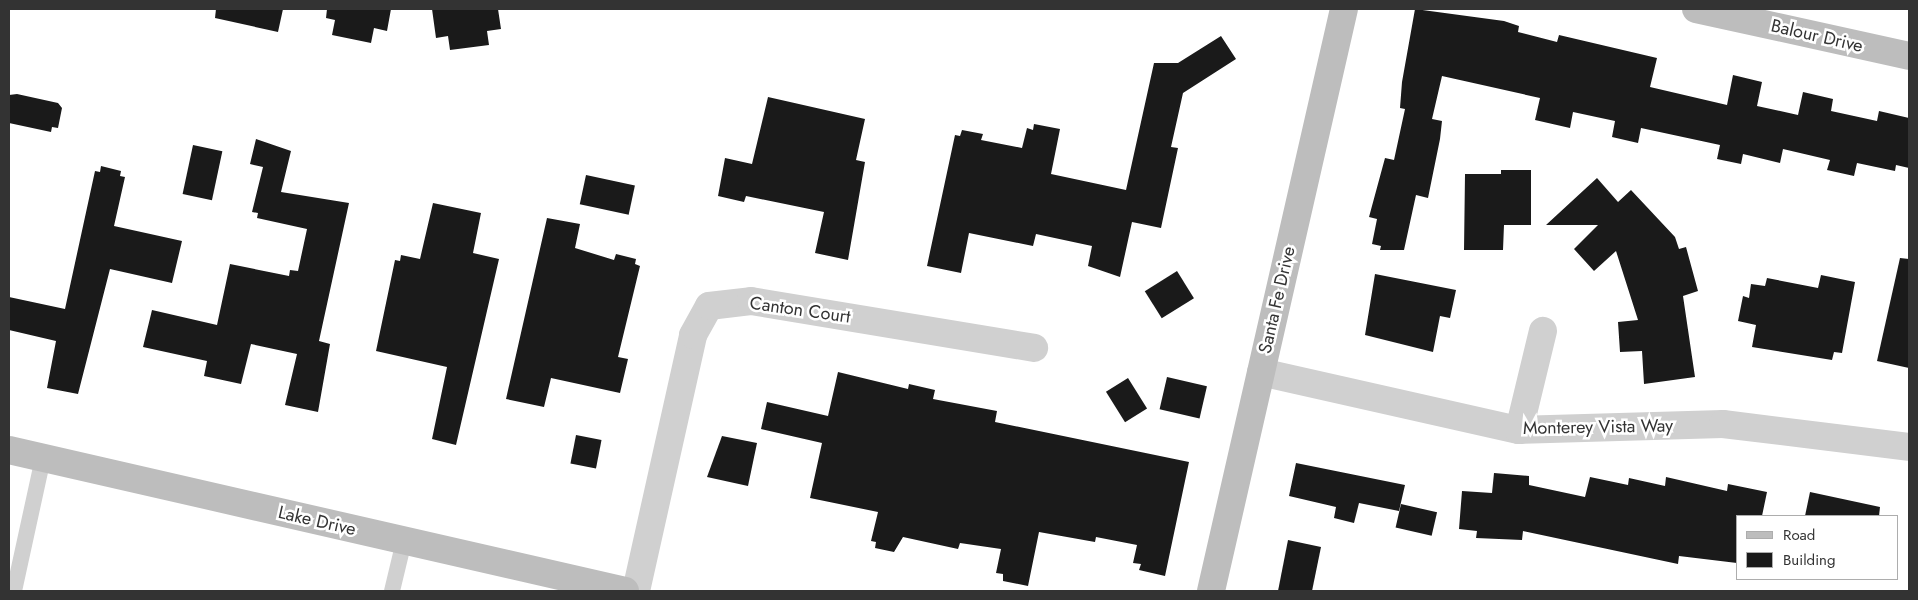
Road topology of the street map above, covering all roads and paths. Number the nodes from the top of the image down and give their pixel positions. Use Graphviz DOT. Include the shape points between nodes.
graph roads {
  1 [pos="1344,9"];
  2 [pos="1696,9"];
  3 [pos="1770,17"];
  4 [pos="1909,56"];
  5 [pos="1543,331"];
  6 [pos="1034,348"];
  7 [pos="1261,372"];
  8 [pos="1519,430"];
  9 [pos="1909,447"];
  10 [pos="9,450"];
  11 [pos="43,458"];
  12 [pos="404,540"];
  13 [pos="14,591"];
  14 [pos="392,591"];
  15 [pos="625,591"];
  16 [pos="636,591"];
  17 [pos="1211,591"];
  1 -- 7 [label="main road, Santa Fe Drive"];
  2 -- 3 [label="main road, Balour Drive"];
  3 -- 4 [label="main road, Balour Drive"];
  5 -- 8 [label="street"];
  6 -- 16 [label="street, Canton Court" via="752,301 709,306 693,335"];
  7 -- 8 [label="street, Monterey Vista Way"];
  7 -- 17 [label="main road, Santa Fe Drive"];
  8 -- 9 [label="street, Monterey Vista Way" via="1723,424"];
  10 -- 11 [label="main road, Lake Drive"];
  11 -- 12 [label="main road, Lake Drive"];
  11 -- 13 [label="lane"];
  12 -- 14 [label="lane"];
  12 -- 15 [label="main road, Lake Drive"];
}
